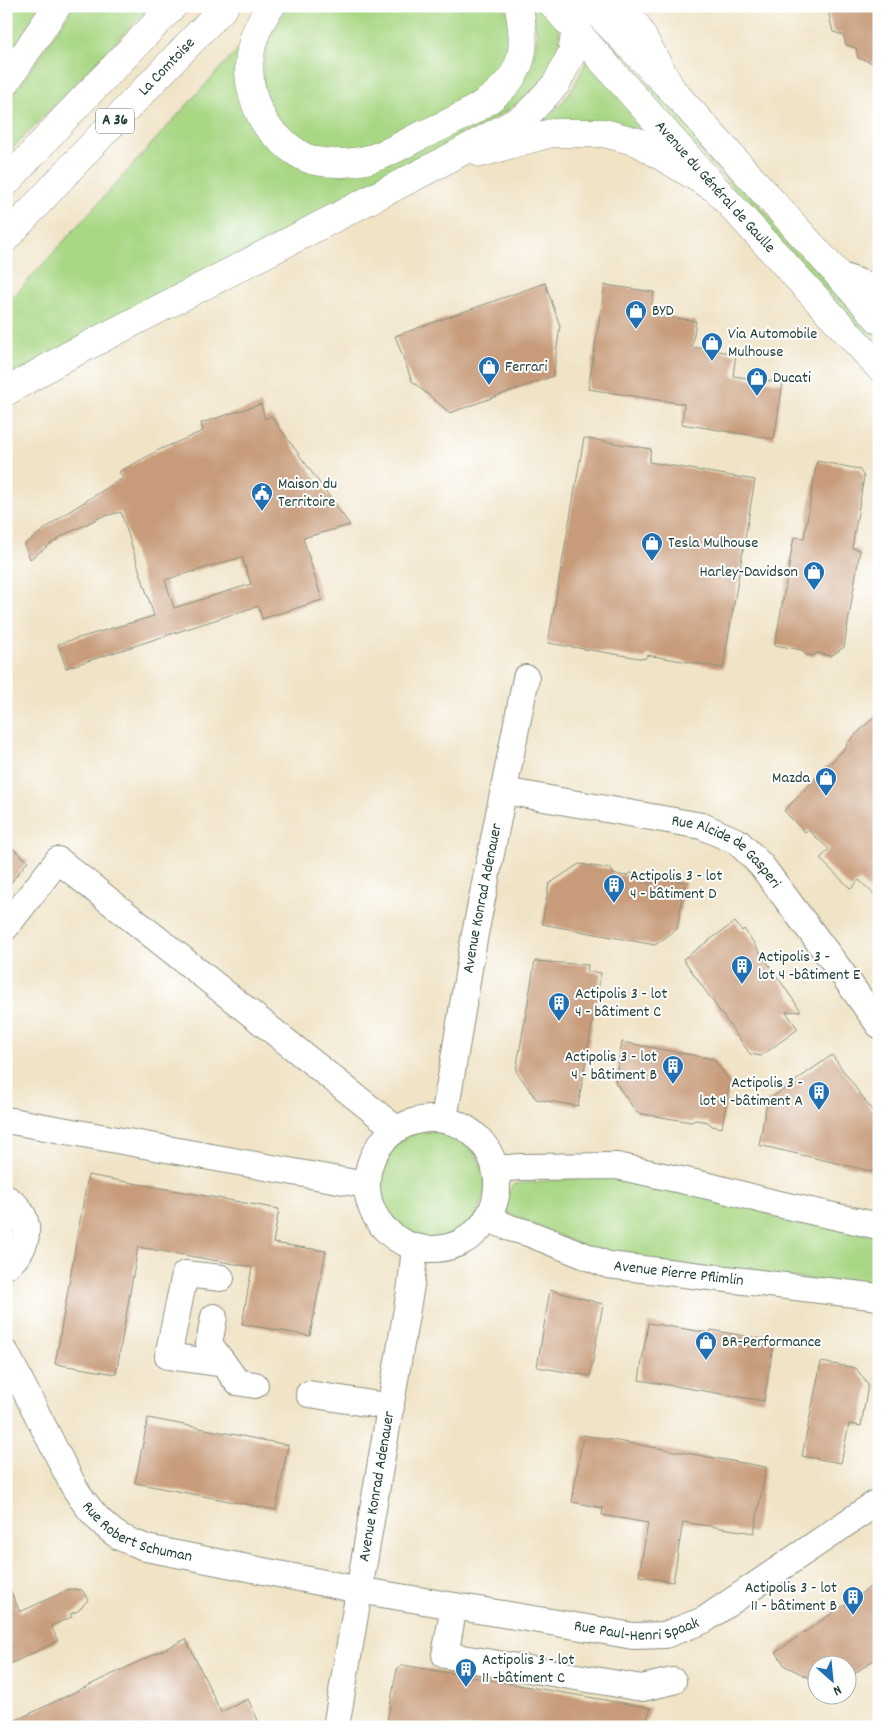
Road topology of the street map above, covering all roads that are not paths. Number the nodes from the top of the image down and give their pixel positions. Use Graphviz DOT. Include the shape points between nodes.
graph roads {
  1 [pos="57,6"];
  2 [pos="173,6"];
  3 [pos="225,6"];
  4 [pos="271,6"];
  5 [pos="519,6"];
  6 [pos="554,6"];
  7 [pos="592,6"];
  8 [pos="623,6"];
  9 [pos="579,19"];
  10 [pos="6,82"];
  11 [pos="672,90"];
  12 [pos="433,167"];
  13 [pos="6,184"];
  14 [pos="716,189"];
  15 [pos="6,238"];
  16 [pos="838,275"];
  17 [pos="879,290"];
  18 [pos="879,320"];
  19 [pos="879,367"];
  20 [pos="6,392"];
  21 [pos="526,678"];
  22 [pos="504,791"];
  23 [pos="6,927"];
  24 [pos="879,1025"];
  25 [pos="444,1119"];
  26 [pos="6,1120"];
  27 [pos="396,1129"];
  28 [pos="495,1169"];
  29 [pos="366,1185"];
  30 [pos="6,1198"];
  31 [pos="487,1218"];
  32 [pos="879,1226"];
  33 [pos="415,1247"];
  34 [pos="6,1266"];
  35 [pos="221,1278"];
  36 [pos="879,1297"];
  37 [pos="214,1317"];
  38 [pos="6,1353"];
  39 [pos="224,1364"];
  40 [pos="255,1385"];
  41 [pos="309,1394"];
  42 [pos="391,1407"];
  43 [pos="879,1501"];
  44 [pos="360,1590"];
  45 [pos="454,1606"];
  46 [pos="674,1681"];
  47 [pos="336,1727"];
  1 -- 10 [label="main road"];
  2 -- 13 [label="main road, A 36"];
  3 -- 15 [label="main road, La Comtoise / A 36"];
  4 -- 5 [label="main road" via="253,43 248,70 252,96 266,125 290,149 315,161 349,163 377,157 471,112 502,90 518,67 524,38"];
  6 -- 9 [label="main road, Avenue du Général de Gaulle"];
  7 -- 11 [label="main road, Avenue du Général de Gaulle"];
  8 -- 11 [label="main road"];
  9 -- 12 [label="main road" via="572,53 556,84 525,117"];
  9 -- 14 [label="main road, Avenue du Général de Gaulle"];
  11 -- 16 [label="main road, Avenue du Général de Gaulle"];
  12 -- 14 [label="main road" via="551,133 604,133 638,142"];
  12 -- 20 [label="main road" via="66,357"];
  14 -- 19 [label="main road, Avenue du Général de Gaulle"];
  16 -- 17 [label="street"];
  16 -- 18 [label="main road, Avenue du Général de Gaulle"];
  21 -- 22 [label="street, Avenue Konrad Adenauer"];
  22 -- 24 [label="street, Rue Alcide de Gasperi" via="702,826 738,842 761,865"];
  22 -- 25 [label="street, Avenue Konrad Adenauer" via="474,939"];
  23 -- 27 [label="street" via="58,860"];
  25 -- 27 [label="street" via="411,1121"];
  25 -- 28 [label="street" via="477,1137 489,1152"];
  26 -- 29 [label="street"];
  27 -- 29 [label="street" via="380,1144 369,1164"];
  28 -- 31 [label="street" via="497,1186"];
  28 -- 32 [label="street" via="617,1166"];
  29 -- 33 [label="street" via="370,1206 380,1224 396,1239"];
  30 -- 34 [label="street" via="21,1212 26,1224 23,1249"];
  31 -- 33 [label="street" via="474,1234 456,1244 436,1249"];
  31 -- 36 [label="street, Avenue Pierre Pflimlin" via="608,1265"];
  33 -- 42 [label="street, Avenue Konrad Adenauer"];
  35 -- 39 [label="street" via="185,1274 168,1356"];
  37 -- 39 [label="street" via="209,1344"];
  38 -- 44 [label="street, Rue Robert Schuman" via="82,1501 120,1537 146,1548"];
  39 -- 40 [label="street" via="237,1382"];
  41 -- 42 [label="street"];
  42 -- 44 [label="street, Avenue Konrad Adenauer"];
  43 -- 45 [label="street, Rue Paul-Henri Spaak" via="704,1620 665,1635 633,1636"];
  44 -- 45 [label="street, Rue Paul-Henri Spaak"];
  44 -- 47 [label="street, Avenue Konrad Adenauer"];
  45 -- 46 [label="street" via="444,1655 642,1688"];
}
